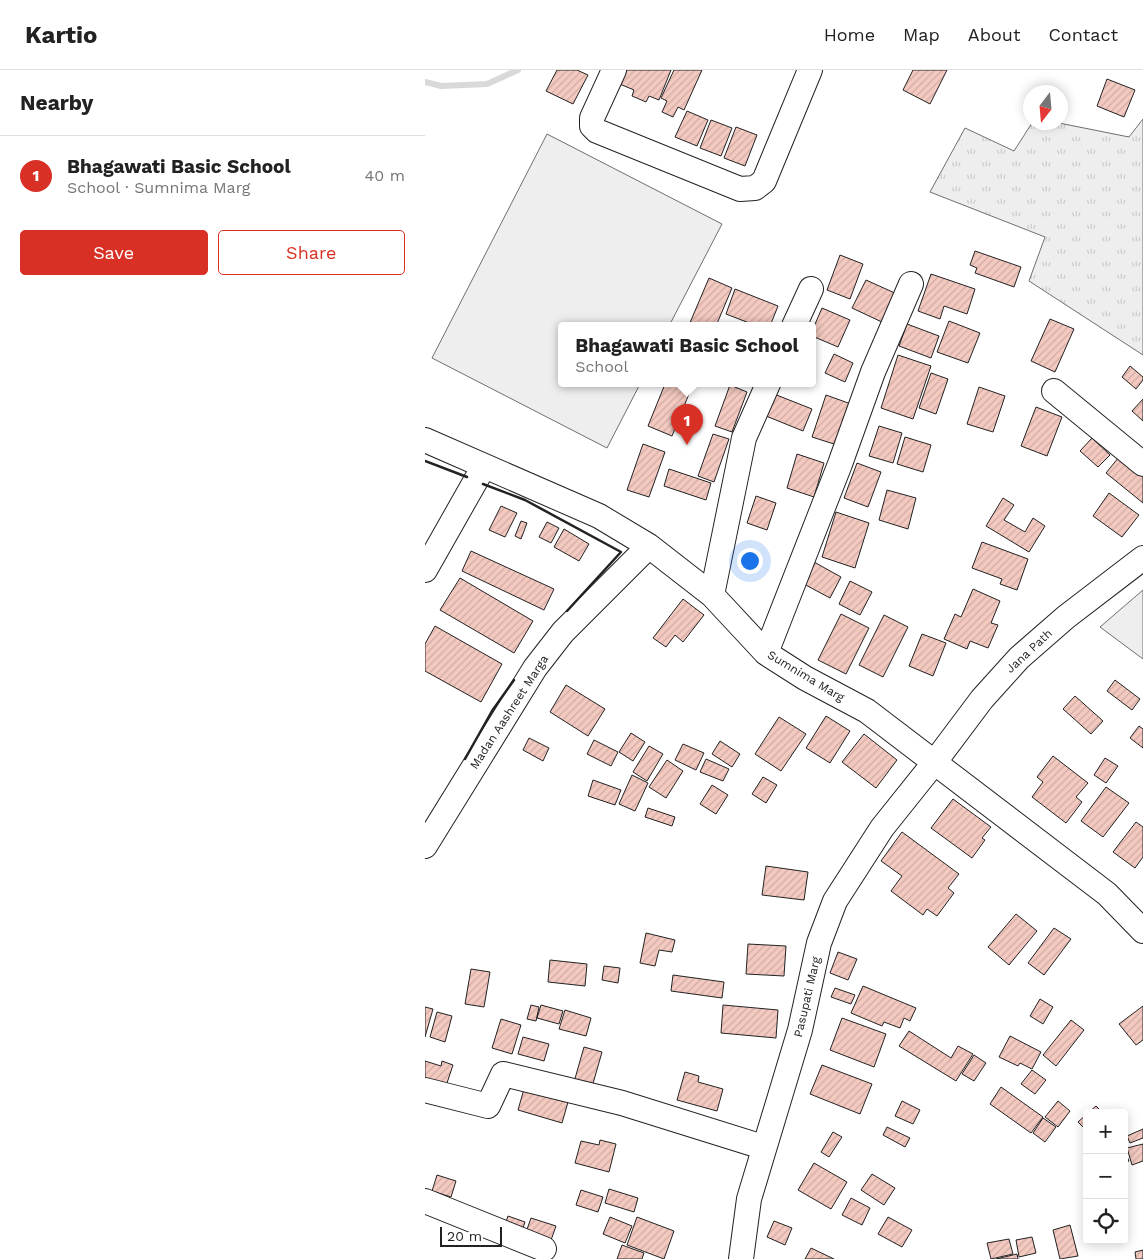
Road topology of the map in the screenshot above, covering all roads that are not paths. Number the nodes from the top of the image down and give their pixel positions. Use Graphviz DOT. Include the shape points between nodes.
graph roads {
  1 [pos="614,70"];
  2 [pos="811,70"];
  3 [pos="911,284"];
  4 [pos="811,289"];
  5 [pos="796,322"];
  6 [pos="768,387"];
  7 [pos="1054,391"];
  8 [pos="425,440"];
  9 [pos="1143,464"];
  10 [pos="484,466"];
  11 [pos="649,546"];
  12 [pos="1143,558"];
  13 [pos="425,570"];
  14 [pos="713,595"];
  15 [pos="766,653"];
  16 [pos="934,763"];
  17 [pos="425,846"];
  18 [pos="1143,930"];
  19 [pos="425,1090"];
  20 [pos="763,1148"];
  21 [pos="425,1202"];
  22 [pos="544,1249"];
  23 [pos="741,1259"];
  1 -- 2 [label="street" via="592,118 592,126 597,131 740,189 755,188 764,181"];
  3 -- 15 [label="street" via="873,372"];
  4 -- 5 [label="street"];
  6 -- 14 [label="street" via="744,438"];
  7 -- 9 [label="street"];
  8 -- 10 [label="street, Sumnima Marg"];
  10 -- 11 [label="street, Sumnima Marg" via="599,516"];
  10 -- 13 [label="street"];
  11 -- 14 [label="street, Sumnima Marg"];
  11 -- 17 [label="street, Madan Aashreet Marga" via="563,632 535,668"];
  12 -- 16 [label="street, Jana Path" via="1066,616 1019,658 981,699"];
  14 -- 15 [label="street, Sumnima Marg"];
  15 -- 16 [label="street, Sumnima Marg" via="867,712"];
  16 -- 18 [label="street, Sumnima Marg" via="1107,894"];
  16 -- 20 [label="street, Pasupati Marg" via="882,828 835,901 819,943 800,1030"];
  19 -- 20 [label="street" via="488,1106 503,1074 622,1103"];
  20 -- 23 [label="street, Pasupati Marg" via="749,1200"];
  21 -- 22 [label="street"];
}
